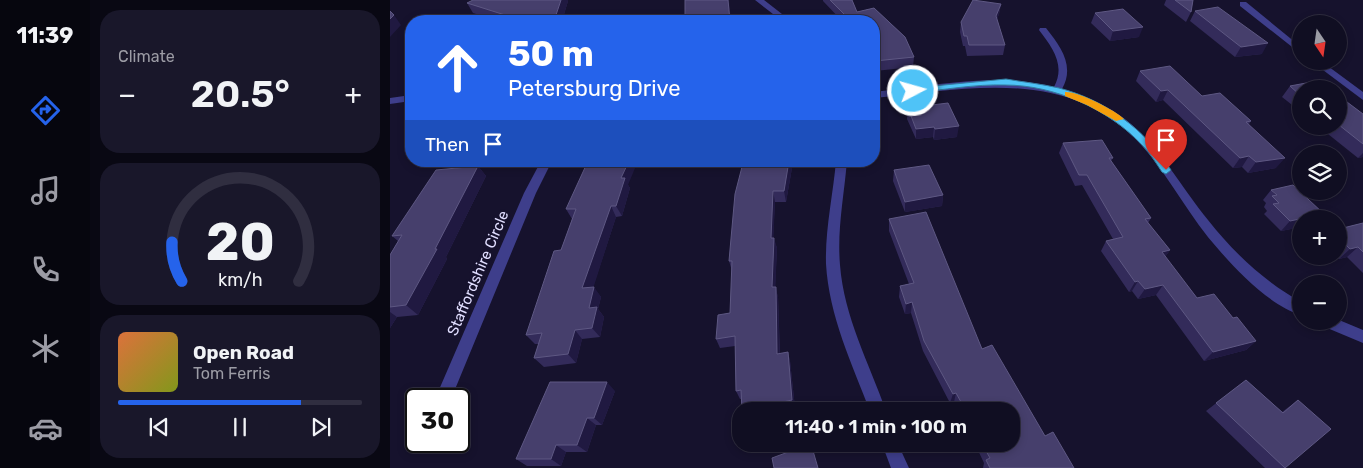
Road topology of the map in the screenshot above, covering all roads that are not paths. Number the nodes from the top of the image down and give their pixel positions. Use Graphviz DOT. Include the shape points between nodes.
graph roads {
  1 [pos="759,0"];
  2 [pos="1242,4"];
  3 [pos="779,15"];
  4 [pos="1043,30"];
  5 [pos="1292,44"];
  6 [pos="1327,70"];
  7 [pos="1057,90"];
  8 [pos="880,94"];
  9 [pos="1363,97"];
  10 [pos="405,99"];
  11 [pos="390,101"];
  12 [pos="544,167"];
  13 [pos="841,167"];
  14 [pos="1292,303"];
  15 [pos="448,388"];
  16 [pos="875,402"];
  17 [pos="893,452"];
  18 [pos="900,468"];
  1 -- 3 [label="street"];
  2 -- 5 [label="street"];
  4 -- 7 [label="street" via="1064,63 1062,82"];
  6 -- 9 [label="street"];
  7 -- 8 [label="street" via="1006,82"];
  7 -- 14 [label="street" via="1106,111 1134,131 1151,149 1204,227 1227,254 1255,279"];
  10 -- 11 [label="street"];
  12 -- 15 [label="street, Staffordshire Circle"];
  13 -- 16 [label="street" via="834,237 835,283 845,326"];
  17 -- 18 [label="street"];
}
